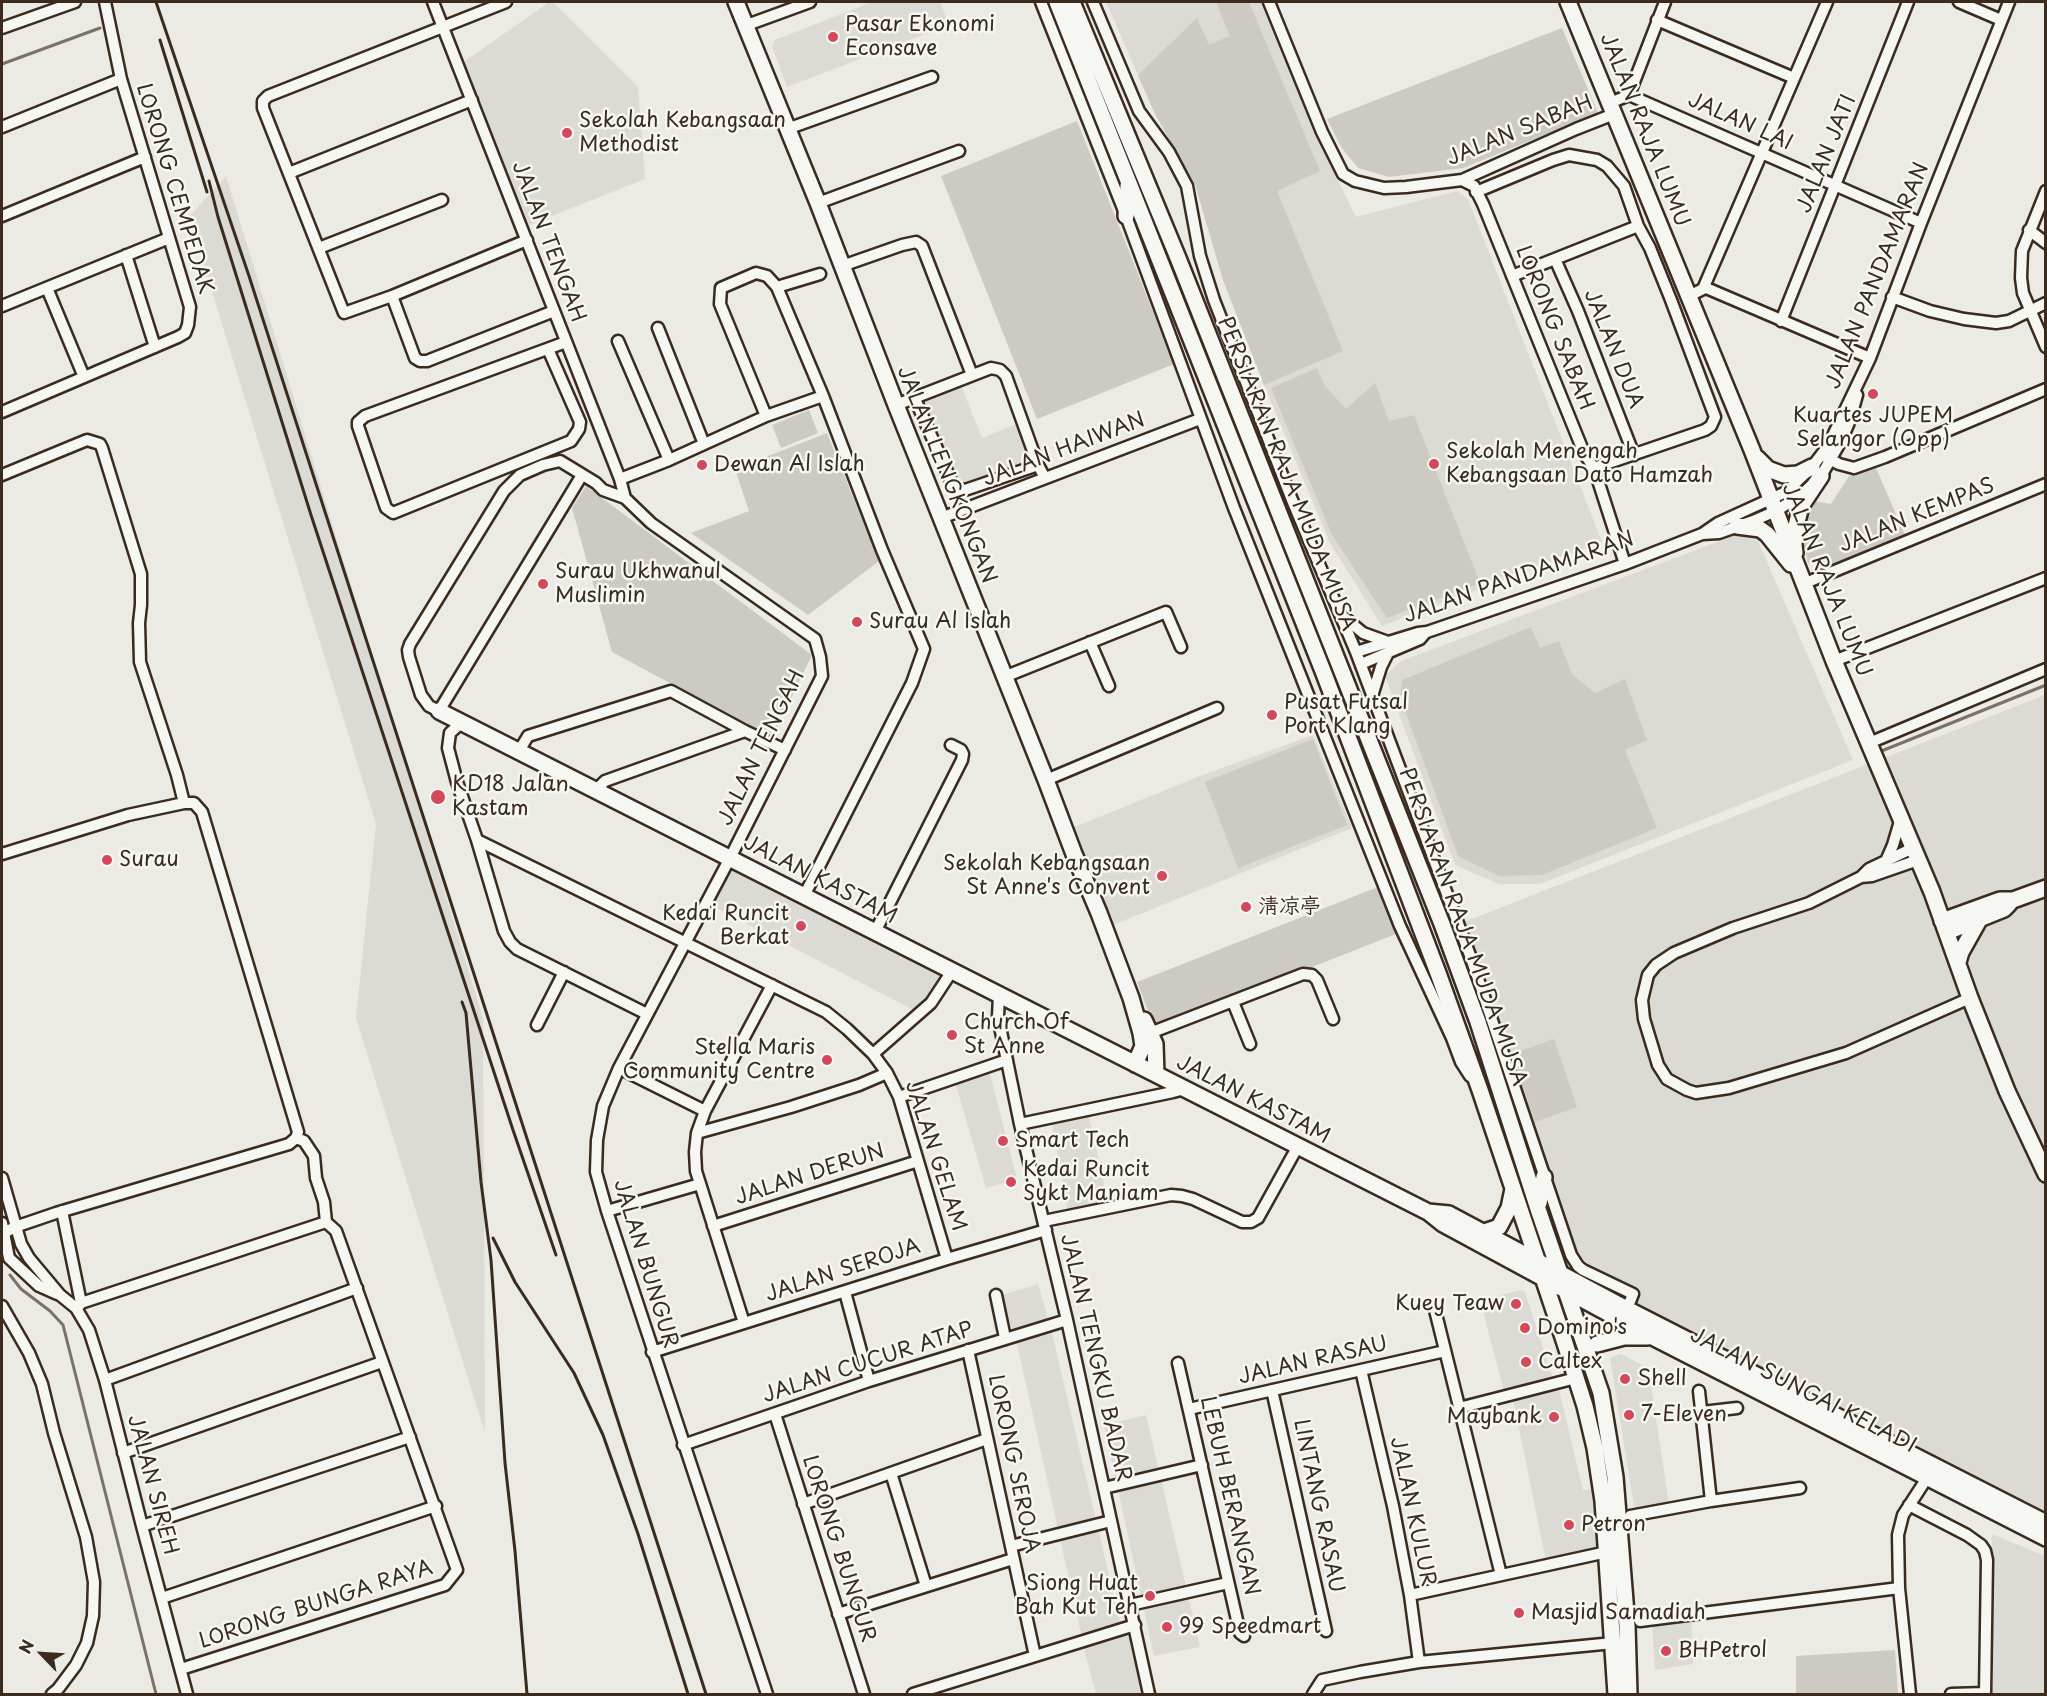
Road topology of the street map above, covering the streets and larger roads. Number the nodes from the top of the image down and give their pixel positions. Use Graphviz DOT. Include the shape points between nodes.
graph roads {
  1 [pos="75,2"];
  2 [pos="105,2"];
  3 [pos="433,2"];
  4 [pos="506,2"];
  5 [pos="736,2"];
  6 [pos="810,2"];
  7 [pos="1041,2"];
  8 [pos="1057,2"];
  9 [pos="1072,2"];
  10 [pos="1094,2"];
  11 [pos="1269,2"];
  12 [pos="1568,2"];
  13 [pos="1665,2"];
  14 [pos="1827,2"];
  15 [pos="1908,2"];
  16 [pos="1959,2"];
  17 [pos="2008,2"];
  18 [pos="1658,20"];
  19 [pos="2001,20"];
  20 [pos="747,25"];
  21 [pos="442,27"];
  22 [pos="2,28"];
  23 [pos="932,77"];
  24 [pos="1794,78"];
  25 [pos="121,79"];
  26 [pos="1629,95"];
  27 [pos="472,100"];
  28 [pos="1612,109"];
  29 [pos="2,127"];
  30 [pos="787,129"];
  31 [pos="1540,146"];
  32 [pos="959,151"];
  33 [pos="1762,153"];
  34 [pos="145,157"];
  35 [pos="1546,162"];
  36 [pos="289,172"];
  37 [pos="1462,180"];
  38 [pos="1129,181"];
  39 [pos="1835,185"];
  40 [pos="2046,190"];
  41 [pos="1476,192"];
  42 [pos="442,200"];
  43 [pos="818,203"];
  44 [pos="2,216"];
  45 [pos="1126,216"];
  46 [pos="1921,223"];
  47 [pos="1638,226"];
  48 [pos="2029,230"];
  49 [pos="169,238"];
  50 [pos="526,240"];
  51 [pos="2046,243"];
  52 [pos="319,248"];
  53 [pos="126,255"];
  54 [pos="1555,259"];
  55 [pos="842,266"];
  56 [pos="820,274"];
  57 [pos="1512,276"];
  58 [pos="777,287"];
  59 [pos="1704,287"];
  60 [pos="46,288"];
  61 [pos="392,296"];
  62 [pos="1689,296"];
  63 [pos="1892,297"];
  64 [pos="2046,303"];
  65 [pos="2,306"];
  66 [pos="2031,309"];
  67 [pos="554,311"];
  68 [pos="1781,321"];
  69 [pos="658,328"];
  70 [pos="618,341"];
  71 [pos="566,342"];
  72 [pos="155,347"];
  73 [pos="2046,347"];
  74 [pos="548,349"];
  75 [pos="1870,358"];
  76 [pos="972,375"];
  77 [pos="84,377"];
  78 [pos="2046,389"];
  79 [pos="823,396"];
  80 [pos="915,399"];
  81 [pos="896,405"];
  82 [pos="2,412"];
  83 [pos="766,416"];
  84 [pos="1200,419"];
  85 [pos="704,444"];
  86 [pos="1752,450"];
  87 [pos="1634,455"];
  88 [pos="669,460"];
  89 [pos="1038,465"];
  90 [pos="1821,465"];
  91 [pos="1594,468"];
  92 [pos="2,475"];
  93 [pos="582,475"];
  94 [pos="1045,478"];
  95 [pos="620,479"];
  96 [pos="2046,484"];
  97 [pos="625,498"];
  98 [pos="1774,506"];
  99 [pos="941,518"];
  100 [pos="1737,526"];
  101 [pos="1702,534"];
  102 [pos="1625,564"];
  103 [pos="1801,578"];
  104 [pos="2046,578"];
  105 [pos="1342,616"];
  106 [pos="1090,642"];
  107 [pos="1181,647"];
  108 [pos="1388,647"];
  109 [pos="1356,652"];
  110 [pos="1834,661"];
  111 [pos="1361,664"];
  112 [pos="2046,669"];
  113 [pos="1004,677"];
  114 [pos="1108,686"];
  115 [pos="1372,696"];
  116 [pos="1217,708"];
  117 [pos="439,711"];
  118 [pos="462,722"];
  119 [pos="745,731"];
  120 [pos="1869,743"];
  121 [pos="951,745"];
  122 [pos="784,750"];
  123 [pos="519,751"];
  124 [pos="1046,780"];
  125 [pos="597,790"];
  126 [pos="184,803"];
  127 [pos="1900,818"];
  128 [pos="477,840"];
  129 [pos="2,854"];
  130 [pos="1915,854"];
  131 [pos="730,858"];
  132 [pos="1886,861"];
  133 [pos="1861,877"];
  134 [pos="2046,888"];
  135 [pos="1932,892"];
  136 [pos="804,896"];
  137 [pos="1976,915"];
  138 [pos="1944,926"];
  139 [pos="875,932"];
  140 [pos="685,942"];
  141 [pos="1958,962"];
  142 [pos="952,971"];
  143 [pos="564,972"];
  144 [pos="772,985"];
  145 [pos="999,995"];
  146 [pos="1131,998"];
  147 [pos="1970,998"];
  148 [pos="1233,1002"];
  149 [pos="647,1014"];
  150 [pos="1334,1018"];
  151 [pos="537,1025"];
  152 [pos="1150,1033"];
  153 [pos="1250,1044"];
  154 [pos="873,1053"];
  155 [pos="1007,1060"];
  156 [pos="1136,1064"];
  157 [pos="619,1068"];
  158 [pos="887,1073"];
  159 [pos="1156,1074"];
  160 [pos="1185,1089"];
  161 [pos="1480,1090"];
  162 [pos="899,1097"];
  163 [pos="705,1111"];
  164 [pos="1020,1124"];
  165 [pos="697,1133"];
  166 [pos="297,1138"];
  167 [pos="1298,1146"];
  168 [pos="918,1161"];
  169 [pos="2046,1174"];
  170 [pos="1544,1177"];
  171 [pos="2,1178"];
  172 [pos="700,1184"];
  173 [pos="1513,1188"];
  174 [pos="1539,1209"];
  175 [pos="62,1211"];
  176 [pos="607,1211"];
  177 [pos="1428,1212"];
  178 [pos="326,1222"];
  179 [pos="714,1226"];
  180 [pos="1045,1226"];
  181 [pos="15,1227"];
  182 [pos="3,1228"];
  183 [pos="1484,1232"];
  184 [pos="947,1258"];
  185 [pos="1537,1260"];
  186 [pos="5,1261"];
  187 [pos="1560,1272"];
  188 [pos="1544,1278"];
  189 [pos="357,1288"];
  190 [pos="1566,1291"];
  191 [pos="844,1292"];
  192 [pos="60,1295"];
  193 [pos="996,1295"];
  194 [pos="2,1306"];
  195 [pos="79,1306"];
  196 [pos="1627,1309"];
  197 [pos="1435,1310"];
  198 [pos="1067,1320"];
  199 [pos="744,1323"];
  200 [pos="1005,1338"];
  201 [pos="1654,1338"];
  202 [pos="1597,1344"];
  203 [pos="968,1350"];
  204 [pos="1445,1351"];
  205 [pos="652,1352"];
  206 [pos="382,1362"];
  207 [pos="1179,1363"];
  208 [pos="1361,1370"];
  209 [pos="1576,1378"];
  210 [pos="105,1380"];
  211 [pos="869,1381"];
  212 [pos="1272,1390"];
  213 [pos="1699,1391"];
  214 [pos="1459,1408"];
  215 [pos="1737,1408"];
  216 [pos="1189,1409"];
  217 [pos="1702,1412"];
  218 [pos="775,1414"];
  219 [pos="410,1437"];
  220 [pos="987,1439"];
  221 [pos="683,1444"];
  222 [pos="123,1453"];
  223 [pos="1202,1466"];
  224 [pos="891,1473"];
  225 [pos="1927,1478"];
  226 [pos="1104,1488"];
  227 [pos="1800,1488"];
  228 [pos="1711,1501"];
  229 [pos="803,1504"];
  230 [pos="1909,1505"];
  231 [pos="436,1506"];
  232 [pos="1630,1516"];
  233 [pos="1111,1521"];
  234 [pos="2046,1523"];
  235 [pos="141,1526"];
  236 [pos="2046,1538"];
  237 [pos="1011,1546"];
  238 [pos="1607,1552"];
  239 [pos="1013,1559"];
  240 [pos="1501,1575"];
  241 [pos="1228,1583"];
  242 [pos="926,1586"];
  243 [pos="1899,1588"];
  244 [pos="1410,1595"];
  245 [pos="162,1598"];
  246 [pos="1130,1605"];
  247 [pos="838,1614"];
  248 [pos="1640,1621"];
  249 [pos="1135,1625"];
  250 [pos="1326,1631"];
  251 [pos="1244,1636"];
  252 [pos="1614,1643"];
  253 [pos="1035,1656"];
  254 [pos="1419,1662"];
  255 [pos="181,1669"];
  256 [pos="1985,1694"];
  257 [pos="52,1695"];
  258 [pos="187,1695"];
  259 [pos="767,1695"];
  260 [pos="864,1695"];
  261 [pos="913,1695"];
  262 [pos="1149,1695"];
  263 [pos="1313,1695"];
  264 [pos="1616,1695"];
  265 [pos="1629,1695"];
  266 [pos="1910,1695"];
  267 [pos="1951,1695"];
  1 -- 22 [label="street"];
  2 -- 25 [label="street, LORONG CEMPEDAK"];
  3 -- 21 [label="street, JALAN TENGAH"];
  4 -- 21 [label="street"];
  5 -- 20 [label="street, JALAN LENGKONGAN"];
  6 -- 20 [label="street"];
  7 -- 45 [label="street"];
  8 -- 38 [label="street, PERSIARAN RAJA MUDA MUSA"];
  9 -- 174 [label="street, PERSIARAN RAJA MUDA MUSA" via="1443,924"];
  10 -- 105 [label="street" via="1139,111 1169,152 1187,186 1200,256 1214,300"];
  11 -- 37 [label="street, JALAN SABAH" via="1343,174 1384,188"];
  12 -- 28 [label="street, JALAN RAJA LUMU"];
  13 -- 18 [label="street"];
  14 -- 24 [label="street"];
  15 -- 39 [label="street, JALAN JATI"];
  16 -- 19 [label="street"];
  17 -- 19 [label="street, JALAN PANDAMARAN"];
  18 -- 24 [label="street"];
  18 -- 26 [label="street"];
  19 -- 46 [label="street, JALAN PANDAMARAN"];
  20 -- 30 [label="street, JALAN LENGKONGAN"];
  21 -- 27 [label="street, JALAN TENGAH"];
  21 -- 36 [label="street" via="268,96 263,108"];
  23 -- 30 [label="street"];
  24 -- 33 [label="street"];
  25 -- 29 [label="street"];
  25 -- 34 [label="street, LORONG CEMPEDAK"];
  26 -- 28 [label="street"];
  26 -- 33 [label="street, JALAN LAI"];
  27 -- 36 [label="street"];
  27 -- 50 [label="street, JALAN TENGAH"];
  28 -- 31 [label="street, JALAN SABAH"];
  28 -- 62 [label="street, JALAN RAJA LUMU"];
  30 -- 43 [label="street, JALAN LENGKONGAN"];
  31 -- 35 [label="street"];
  31 -- 37 [label="street, JALAN SABAH"];
  32 -- 43 [label="street"];
  33 -- 39 [label="street, JALAN LAI"];
  33 -- 59 [label="street"];
  34 -- 44 [label="street"];
  34 -- 49 [label="street, LORONG CEMPEDAK"];
  35 -- 41 [label="street"];
  35 -- 47 [label="street" via="1569,155 1607,166 1624,186"];
  36 -- 52 [label="street"];
  37 -- 41 [label="street, LORONG SABAH" via="1474,186"];
  38 -- 45 [label="street"];
  38 -- 161 [label="street, PERSIARAN RAJA MUDA MUSA" via="1319,660"];
  39 -- 46 [label="street, JALAN LAI"];
  39 -- 68 [label="street, JALAN JATI"];
  40 -- 48 [label="street"];
  41 -- 57 [label="street, LORONG SABAH"];
  42 -- 52 [label="street"];
  43 -- 55 [label="street, JALAN LENGKONGAN"];
  45 -- 84 [label="street"];
  46 -- 63 [label="street, JALAN PANDAMARAN"];
  47 -- 54 [label="street"];
  47 -- 87 [label="street" via="1715,417 1705,430"];
  48 -- 51 [label="street"];
  48 -- 66 [label="street" via="2022,251 2021,278"];
  49 -- 53 [label="street"];
  49 -- 72 [label="street, LORONG CEMPEDAK" via="190,316 185,333"];
  50 -- 61 [label="street"];
  50 -- 67 [label="street, JALAN TENGAH"];
  52 -- 61 [label="street" via="344,313"];
  53 -- 60 [label="street"];
  53 -- 72 [label="street"];
  54 -- 57 [label="street"];
  54 -- 87 [label="street, JALAN DUA"];
  55 -- 76 [label="street" via="902,245 916,242 922,246"];
  55 -- 81 [label="street, JALAN LENGKONGAN"];
  56 -- 58 [label="street"];
  57 -- 91 [label="street, LORONG SABAH" via="1580,443"];
  58 -- 79 [label="street"];
  58 -- 83 [label="street" via="767,276 756,273 721,288 720,304"];
  59 -- 62 [label="street"];
  59 -- 68 [label="street"];
  60 -- 65 [label="street"];
  60 -- 77 [label="street"];
  61 -- 67 [label="street" via="415,358 420,361"];
  62 -- 86 [label="street, JALAN RAJA LUMU"];
  63 -- 66 [label="street" via="1930,311 1996,323"];
  63 -- 75 [label="street, JALAN PANDAMARAN"];
  64 -- 66 [label="street"];
  66 -- 73 [label="street"];
  67 -- 71 [label="street, JALAN TENGAH"];
  68 -- 75 [label="street"];
  69 -- 85 [label="street"];
  70 -- 88 [label="street"];
  71 -- 74 [label="street"];
  71 -- 95 [label="street, JALAN TENGAH"];
  72 -- 77 [label="street, LORONG CEMPEDAK"];
  74 -- 74 [label="street" via="365,416 358,422 386,508 393,513 571,441 580,422"];
  75 -- 90 [label="street, JALAN PANDAMARAN"];
  76 -- 80 [label="street"];
  76 -- 89 [label="street" via="991,368 1006,376"];
  77 -- 82 [label="street, LORONG CEMPEDAK"];
  78 -- 90 [label="street" via="1854,468"];
  79 -- 83 [label="street"];
  79 -- 136 [label="street" via="924,649 912,683"];
  80 -- 81 [label="street"];
  80 -- 89 [label="street" via="958,489"];
  81 -- 99 [label="street, JALAN LENGKONGAN"];
  83 -- 85 [label="street"];
  84 -- 94 [label="street, JALAN HAIWAN"];
  84 -- 161 [label="street" via="1400,926 1461,1062"];
  85 -- 88 [label="street"];
  86 -- 90 [label="street" via="1768,469 1784,475"];
  86 -- 98 [label="street, JALAN RAJA LUMU"];
  87 -- 91 [label="street"];
  88 -- 95 [label="street"];
  89 -- 94 [label="street"];
  90 -- 98 [label="street" via="1801,495"];
  90 -- 103 [label="street" via="1799,514 1794,545"];
  91 -- 102 [label="street, LORONG SABAH"];
  92 -- 126 [label="street" via="87,440 100,444 141,574 140,663"];
  93 -- 97 [label="street, JALAN TENGAH" via="603,490"];
  93 -- 117 [label="street"];
  93 -- 117 [label="street, JALAN TENGAH" via="560,461 520,475 504,491 427,614 410,644 409,657 423,699"];
  94 -- 99 [label="street, JALAN HAIWAN"];
  95 -- 97 [label="street, JALAN TENGAH"];
  96 -- 103 [label="street, JALAN KEMPAS"];
  97 -- 122 [label="street, JALAN TENGAH" via="651,523 815,639 822,676"];
  98 -- 100 [label="street"];
  98 -- 101 [label="street, JALAN PANDAMARAN" via="1718,523"];
  98 -- 103 [label="street, JALAN RAJA LUMU"];
  99 -- 113 [label="street, JALAN LENGKONGAN"];
  100 -- 101 [label="street"];
  100 -- 103 [label="street" via="1760,529 1767,534"];
  101 -- 102 [label="street, JALAN PANDAMARAN"];
  102 -- 108 [label="street, JALAN PANDAMARAN" via="1418,633"];
  103 -- 110 [label="street, JALAN RAJA LUMU"];
  104 -- 110 [label="street"];
  105 -- 108 [label="street"];
  105 -- 109 [label="street"];
  106 -- 107 [label="street" via="1166,612"];
  106 -- 113 [label="street"];
  106 -- 114 [label="street"];
  108 -- 109 [label="street, JALAN PANDAMARAN"];
  108 -- 111 [label="street"];
  108 -- 115 [label="street"];
  109 -- 111 [label="street"];
  110 -- 120 [label="street, JALAN RAJA LUMU"];
  111 -- 115 [label="street"];
  112 -- 120 [label="street"];
  113 -- 124 [label="street, JALAN LENGKONGAN"];
  115 -- 170 [label="street" via="1471,958"];
  116 -- 124 [label="street"];
  117 -- 118 [label="street, JALAN KASTAM"];
  118 -- 123 [label="street, JALAN KASTAM"];
  118 -- 128 [label="street" via="450,733 448,748"];
  119 -- 122 [label="street"];
  119 -- 123 [label="street" via="671,691 528,736"];
  119 -- 125 [label="street" via="605,781"];
  120 -- 127 [label="street, JALAN RAJA LUMU"];
  121 -- 139 [label="street" via="963,754 962,760"];
  122 -- 131 [label="street, JALAN TENGAH"];
  123 -- 125 [label="street, JALAN KASTAM"];
  124 -- 146 [label="street, JALAN LENGKONGAN"];
  125 -- 131 [label="street, JALAN KASTAM"];
  126 -- 129 [label="street" via="128,815"];
  126 -- 166 [label="street" via="194,803 202,812"];
  127 -- 130 [label="street, JALAN RAJA LUMU"];
  127 -- 132 [label="street"];
  128 -- 140 [label="street, JALAN GELAM"];
  128 -- 143 [label="street" via="510,942"];
  130 -- 132 [label="street"];
  130 -- 133 [label="street" via="1872,876"];
  130 -- 135 [label="street, JALAN RAJA LUMU"];
  131 -- 136 [label="street, JALAN KASTAM"];
  131 -- 140 [label="street, JALAN BUNGUR"];
  132 -- 133 [label="street"];
  133 -- 147 [label="street" via="1809,903 1674,952 1656,965 1648,975 1642,1000 1658,1065 1667,1079 1696,1093 1729,1088 1846,1053"];
  134 -- 137 [label="street" via="2013,900 2004,909"];
  135 -- 137 [label="street" via="1942,902"];
  135 -- 138 [label="street, JALAN RAJA LUMU"];
  136 -- 139 [label="street, JALAN KASTAM"];
  137 -- 138 [label="street"];
  137 -- 141 [label="street"];
  138 -- 141 [label="street, JALAN RAJA LUMU"];
  139 -- 142 [label="street, JALAN KASTAM"];
  140 -- 144 [label="street, JALAN GELAM"];
  140 -- 149 [label="street, JALAN BUNGUR"];
  141 -- 147 [label="street, JALAN RAJA LUMU"];
  142 -- 145 [label="street, JALAN KASTAM"];
  142 -- 154 [label="street" via="931,1003"];
  143 -- 149 [label="street"];
  143 -- 151 [label="street"];
  144 -- 154 [label="street, JALAN GELAM" via="826,1012"];
  144 -- 163 [label="street"];
  145 -- 155 [label="street, JALAN TENGKU BADAR" via="998,1017"];
  145 -- 156 [label="street, JALAN KASTAM"];
  146 -- 152 [label="street, JALAN LENGKONGAN"];
  146 -- 156 [label="street, JALAN LENGKONGAN" via="1143,1046"];
  147 -- 169 [label="street, JALAN RAJA LUMU"];
  148 -- 150 [label="street" via="1303,974 1312,975"];
  148 -- 152 [label="street"];
  148 -- 153 [label="street"];
  149 -- 157 [label="street, JALAN BUNGUR"];
  152 -- 159 [label="street, JALAN LENGKONGAN" via="1155,1044"];
  154 -- 158 [label="street, JALAN GELAM"];
  155 -- 162 [label="street"];
  155 -- 164 [label="street, JALAN TENGKU BADAR"];
  156 -- 159 [label="street, JALAN KASTAM"];
  157 -- 163 [label="street"];
  157 -- 176 [label="street, JALAN BUNGUR" via="603,1106 597,1140 596,1172"];
  158 -- 162 [label="street, JALAN GELAM"];
  158 -- 165 [label="street" via="791,1107"];
  159 -- 160 [label="street, JALAN KASTAM"];
  160 -- 164 [label="street"];
  160 -- 167 [label="street, JALAN KASTAM"];
  161 -- 173 [label="street, PERSIARAN RAJA MUDA MUSA"];
  162 -- 168 [label="street, JALAN GELAM"];
  163 -- 165 [label="street"];
  164 -- 180 [label="street, JALAN TENGKU BADAR"];
  165 -- 172 [label="street" via="696,1171"];
  166 -- 175 [label="street" via="289,1144"];
  166 -- 178 [label="street" via="304,1141 314,1156"];
  167 -- 177 [label="street, JALAN KASTAM"];
  167 -- 180 [label="street, JALAN SEROJA" via="1258,1218 1251,1222 1242,1222 1193,1199 1171,1195"];
  168 -- 179 [label="street, JALAN DERUN"];
  168 -- 184 [label="street, JALAN GELAM"];
  170 -- 174 [label="street"];
  170 -- 196 [label="street" via="1578,1266 1633,1294"];
  171 -- 181 [label="street, JALAN SIREH"];
  172 -- 176 [label="street"];
  172 -- 179 [label="street"];
  173 -- 183 [label="street" via="1499,1227"];
  173 -- 185 [label="street, PERSIARAN RAJA MUDA MUSA"];
  174 -- 187 [label="street, PERSIARAN RAJA MUDA MUSA"];
  175 -- 181 [label="street"];
  175 -- 195 [label="street"];
  176 -- 205 [label="street, JALAN BUNGUR"];
  177 -- 183 [label="street, JALAN KASTAM" via="1449,1214"];
  177 -- 188 [label="street, JALAN KASTAM" via="1443,1224"];
  178 -- 189 [label="street" via="336,1231"];
  178 -- 195 [label="street"];
  179 -- 199 [label="street"];
  180 -- 184 [label="street, JALAN SEROJA"];
  180 -- 198 [label="street, JALAN TENGKU BADAR"];
  181 -- 182 [label="street"];
  181 -- 192 [label="street, JALAN SIREH" via="29,1258"];
  182 -- 186 [label="street, JALAN SIREH"];
  183 -- 185 [label="street, JALAN KASTAM"];
  184 -- 191 [label="street, JALAN SEROJA"];
  185 -- 187 [label="street, JALAN KASTAM"];
  185 -- 188 [label="street, PERSIARAN RAJA MUDA MUSA"];
  186 -- 192 [label="street, JALAN SIREH" via="39,1286"];
  187 -- 190 [label="street, PERSIARAN RAJA MUDA MUSA"];
  187 -- 196 [label="street, JALAN SUNGAI KELADI"];
  188 -- 190 [label="street, JALAN SUNGAI KELADI"];
  188 -- 209 [label="street, PERSIARAN RAJA MUDA MUSA"];
  189 -- 206 [label="street"];
  189 -- 210 [label="street"];
  190 -- 201 [label="street, JALAN SUNGAI KELADI"];
  190 -- 265 [label="street, PERSIARAN RAJA MUDA MUSA" via="1607,1421 1620,1532"];
  191 -- 199 [label="street, JALAN SEROJA"];
  191 -- 211 [label="street"];
  192 -- 195 [label="street, JALAN SIREH"];
  193 -- 200 [label="street"];
  194 -- 257 [label="street" via="42,1384 86,1537 94,1582 87,1642 76,1665"];
  195 -- 210 [label="street, JALAN SIREH"];
  196 -- 234 [label="street, JALAN SUNGAI KELADI"];
  197 -- 204 [label="street"];
  198 -- 200 [label="street, JALAN CUCUR ATAP"];
  198 -- 226 [label="street, JALAN TENGKU BADAR"];
  199 -- 205 [label="street, JALAN SEROJA"];
  200 -- 203 [label="street, JALAN CUCUR ATAP"];
  201 -- 202 [label="street" via="1624,1337"];
  201 -- 225 [label="street, JALAN SUNGAI KELADI"];
  203 -- 211 [label="street, JALAN CUCUR ATAP"];
  203 -- 220 [label="street, LORONG SEROJA"];
  204 -- 208 [label="street, JALAN RASAU"];
  204 -- 214 [label="street"];
  205 -- 221 [label="street, JALAN BUNGUR"];
  206 -- 219 [label="street"];
  206 -- 222 [label="street"];
  207 -- 216 [label="street, LEBUH BERANGAN"];
  208 -- 212 [label="street, JALAN RASAU"];
  208 -- 244 [label="street, JALAN KULUR" via="1394,1506"];
  209 -- 214 [label="street"];
  209 -- 238 [label="street, PERSIARAN RAJA MUDA MUSA" via="1594,1448"];
  210 -- 222 [label="street, JALAN SIREH"];
  211 -- 218 [label="street, JALAN CUCUR ATAP"];
  212 -- 216 [label="street, JALAN RASAU"];
  212 -- 250 [label="street, LINTANG RASAU"];
  213 -- 217 [label="street"];
  214 -- 240 [label="street"];
  215 -- 217 [label="street"];
  216 -- 223 [label="street, LEBUH BERANGAN"];
  217 -- 228 [label="street"];
  218 -- 221 [label="street, JALAN CUCUR ATAP"];
  218 -- 229 [label="street, LORONG BUNGUR"];
  219 -- 231 [label="street"];
  219 -- 235 [label="street"];
  220 -- 224 [label="street"];
  220 -- 237 [label="street, LORONG SEROJA"];
  221 -- 259 [label="street, JALAN BUNGUR"];
  222 -- 235 [label="street, JALAN SIREH"];
  223 -- 226 [label="street"];
  223 -- 241 [label="street, LEBUH BERANGAN"];
  224 -- 229 [label="street"];
  224 -- 242 [label="street"];
  225 -- 230 [label="street"];
  225 -- 236 [label="street, JALAN SUNGAI KELADI"];
  226 -- 233 [label="street, JALAN TENGKU BADAR"];
  227 -- 228 [label="street"];
  228 -- 232 [label="street"];
  229 -- 247 [label="street, LORONG BUNGUR"];
  230 -- 243 [label="street" via="1898,1535"];
  230 -- 256 [label="street" via="1967,1535 1985,1551"];
  231 -- 245 [label="street"];
  231 -- 255 [label="street, LORONG BUNGA RAYA" via="457,1570 445,1585"];
  233 -- 237 [label="street"];
  233 -- 246 [label="street, JALAN TENGKU BADAR"];
  235 -- 245 [label="street, JALAN SIREH"];
  237 -- 239 [label="street, LORONG SEROJA"];
  238 -- 240 [label="street"];
  238 -- 252 [label="street, PERSIARAN RAJA MUDA MUSA"];
  239 -- 242 [label="street"];
  239 -- 253 [label="street, LORONG SEROJA"];
  240 -- 244 [label="street"];
  241 -- 246 [label="street"];
  241 -- 251 [label="street, LEBUH BERANGAN" via="1239,1633"];
  242 -- 247 [label="street"];
  243 -- 248 [label="street"];
  243 -- 266 [label="street"];
  244 -- 254 [label="street, JALAN KULUR"];
  245 -- 255 [label="street, JALAN SIREH"];
  246 -- 249 [label="street, JALAN TENGKU BADAR"];
  247 -- 260 [label="street, LORONG BUNGUR"];
  249 -- 253 [label="street"];
  249 -- 262 [label="street, JALAN TENGKU BADAR"];
  252 -- 254 [label="street"];
  252 -- 264 [label="street, PERSIARAN RAJA MUDA MUSA"];
  253 -- 261 [label="street"];
  254 -- 263 [label="street" via="1322,1680"];
  255 -- 258 [label="street, JALAN SIREH"];
  256 -- 267 [label="street"];
}
